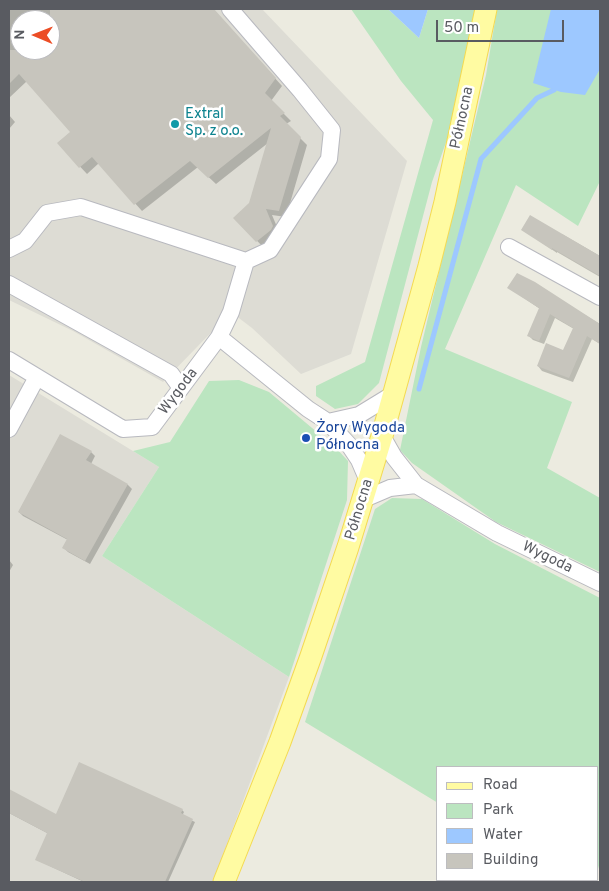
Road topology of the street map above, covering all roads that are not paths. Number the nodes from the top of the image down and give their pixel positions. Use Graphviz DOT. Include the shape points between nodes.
graph roads {
  1 [pos="230,9"];
  2 [pos="486,9"];
  3 [pos="509,247"];
  4 [pos="9,249"];
  5 [pos="246,261"];
  6 [pos="9,284"];
  7 [pos="600,297"];
  8 [pos="219,337"];
  9 [pos="9,360"];
  10 [pos="37,377"];
  11 [pos="181,388"];
  12 [pos="395,393"];
  13 [pos="328,422"];
  14 [pos="9,429"];
  15 [pos="382,436"];
  16 [pos="416,485"];
  17 [pos="365,491"];
  18 [pos="600,583"];
  19 [pos="224,882"];
  1 -- 5 [label="street" via="332,130 328,159 270,250"];
  2 -- 12 [label="main road, Północna" via="445,202"];
  3 -- 7 [label="street"];
  4 -- 5 [label="street" via="25,241 47,213 81,208"];
  5 -- 8 [label="street, Wygoda" via="231,312"];
  6 -- 11 [label="street" via="171,374"];
  8 -- 11 [label="street, Wygoda"];
  8 -- 13 [label="street"];
  9 -- 10 [label="street, Wygoda"];
  10 -- 11 [label="street, Wygoda" via="122,429 152,427"];
  10 -- 14 [label="street"];
  12 -- 13 [label="street" via="359,415"];
  12 -- 15 [label="main road, Północna"];
  13 -- 17 [label="street" via="354,452"];
  15 -- 16 [label="street"];
  15 -- 17 [label="main road, Północna"];
  16 -- 17 [label="street"];
  16 -- 18 [label="street, Wygoda" via="497,533"];
  17 -- 19 [label="main road, Północna" via="280,742"];
}
